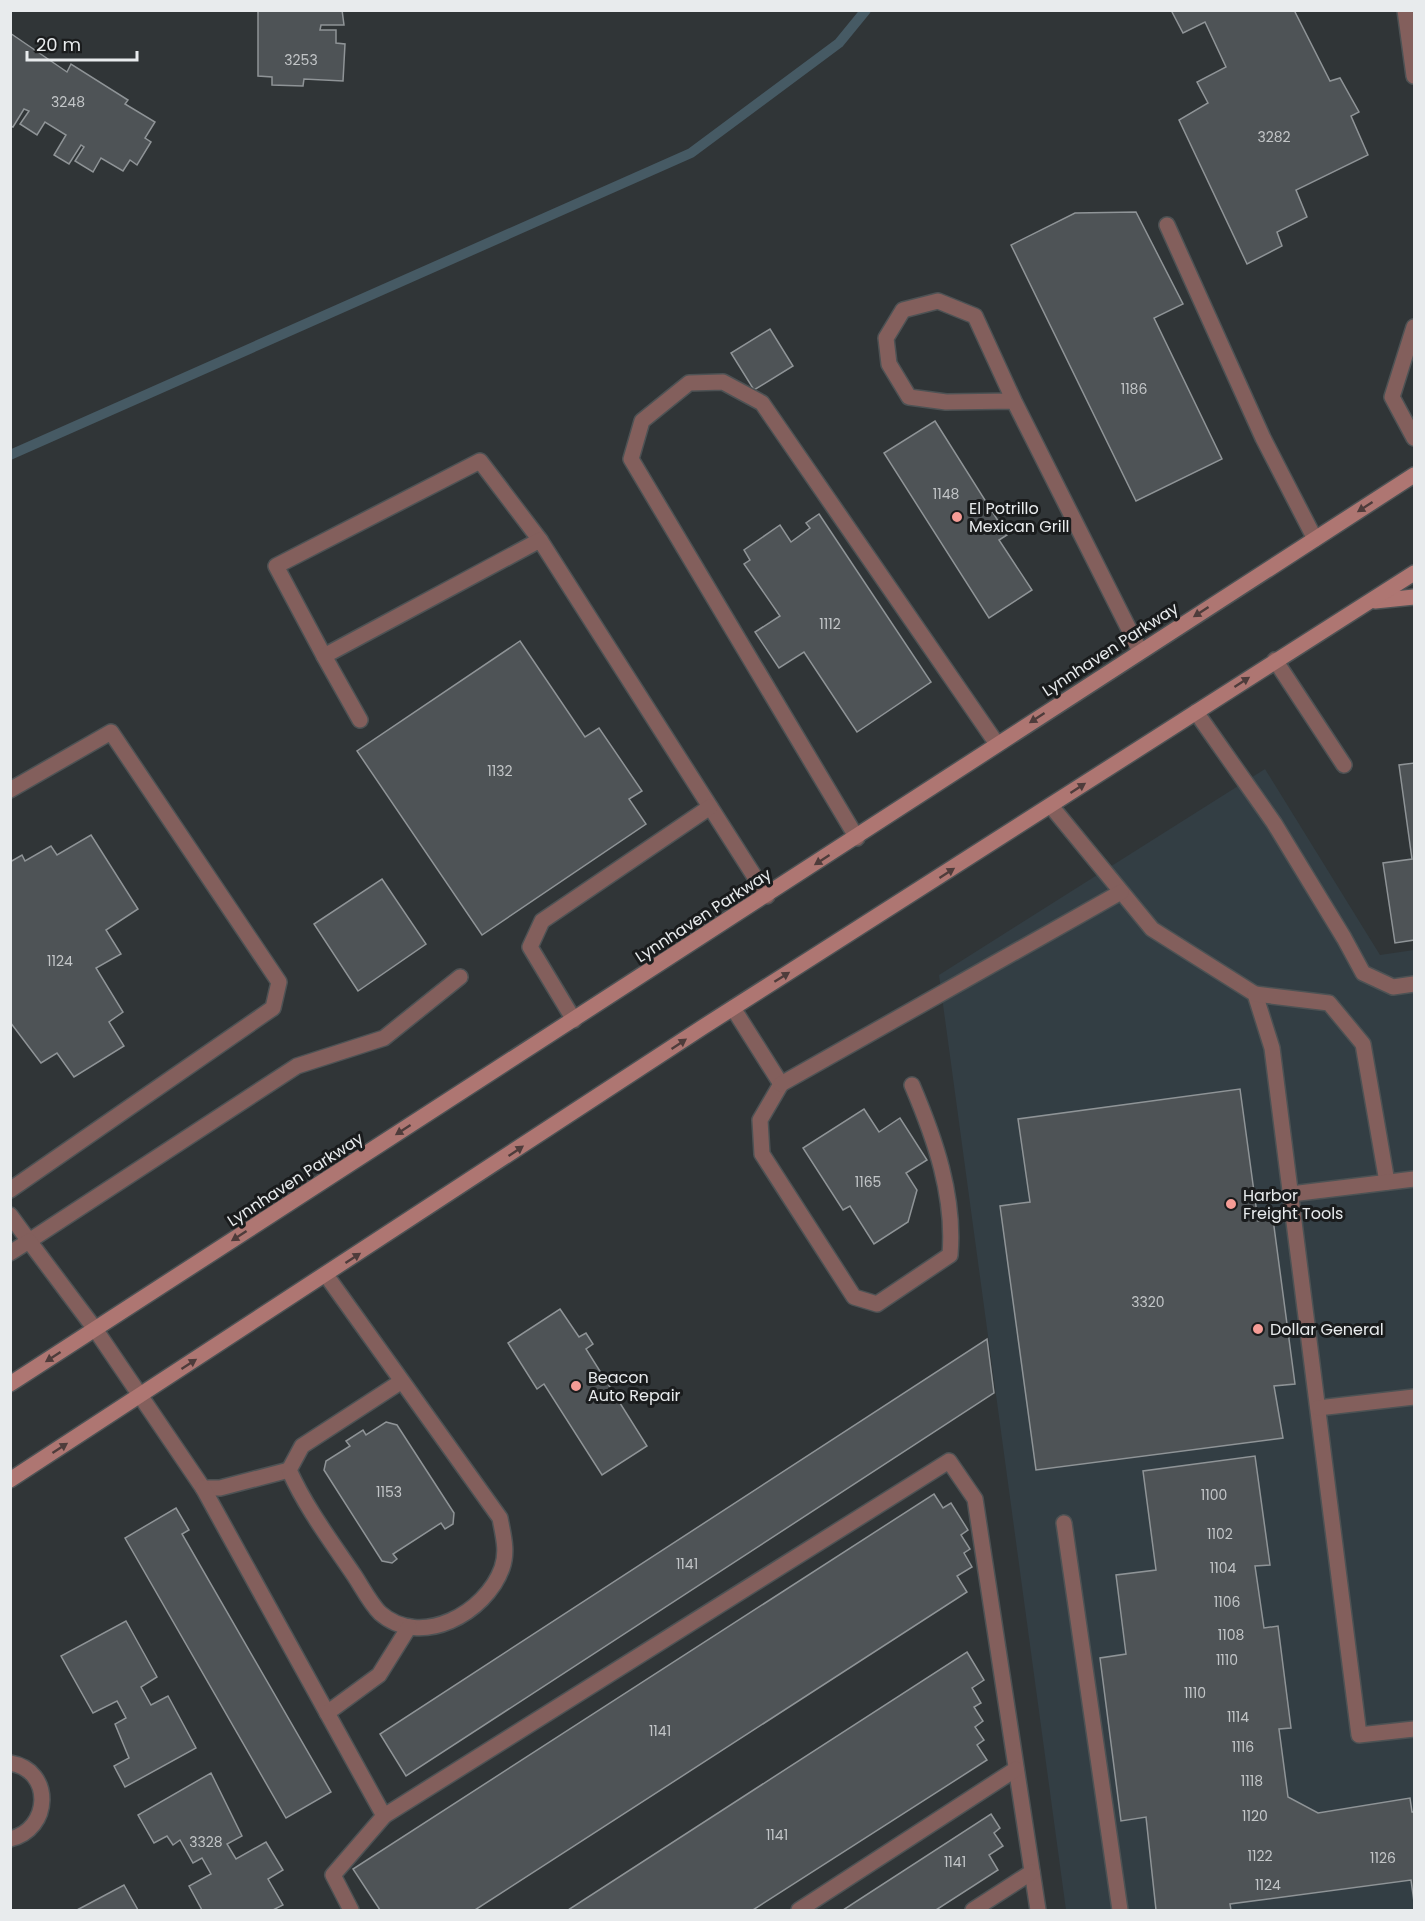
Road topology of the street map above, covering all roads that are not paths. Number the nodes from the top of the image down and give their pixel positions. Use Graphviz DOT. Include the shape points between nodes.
graph roads {
  1 [pos="1405,10"];
  2 [pos="1414,76"];
  3 [pos="1167,225"];
  4 [pos="1414,327"];
  5 [pos="1014,401"];
  6 [pos="1414,438"];
  7 [pos="1414,475"];
  8 [pos="1315,538"];
  9 [pos="540,540"];
  10 [pos="1414,573"];
  11 [pos="1414,597"];
  12 [pos="1369,602"];
  13 [pos="1140,651"];
  14 [pos="324,656"];
  15 [pos="1275,660"];
  16 [pos="1196,712"];
  17 [pos="360,720"];
  18 [pos="997,744"];
  19 [pos="1344,765"];
  20 [pos="10,790"];
  21 [pos="1051,806"];
  22 [pos="710,807"];
  23 [pos="857,838"];
  24 [pos="1121,892"];
  25 [pos="766,896"];
  26 [pos="460,977"];
  27 [pos="1414,984"];
  28 [pos="1255,994"];
  29 [pos="733,1008"];
  30 [pos="574,1020"];
  31 [pos="780,1084"];
  32 [pos="912,1085"];
  33 [pos="1414,1179"];
  34 [pos="1387,1182"];
  35 [pos="10,1190"];
  36 [pos="1291,1194"];
  37 [pos="10,1215"];
  38 [pos="29,1241"];
  39 [pos="10,1253"];
  40 [pos="326,1275"];
  41 [pos="95,1329"];
  42 [pos="402,1381"];
  43 [pos="10,1384"];
  44 [pos="140,1396"];
  45 [pos="1414,1397"];
  46 [pos="1317,1408"];
  47 [pos="289,1470"];
  48 [pos="10,1480"];
  49 [pos="203,1488"];
  50 [pos="1064,1523"];
  51 [pos="410,1627"];
  52 [pos="327,1713"];
  53 [pos="1414,1729"];
  54 [pos="10,1763"];
  55 [pos="1016,1769"];
  56 [pos="384,1816"];
  57 [pos="10,1839"];
  58 [pos="1032,1872"];
  59 [pos="351,1911"];
  60 [pos="798,1911"];
  61 [pos="973,1911"];
  62 [pos="1038,1911"];
  63 [pos="1120,1911"];
  1 -- 2 [label="street"];
  3 -- 8 [label="street" via="1263,438"];
  4 -- 6 [label="street" via="1392,396"];
  5 -- 5 [label="street" via="975,316 938,301 903,310 886,338 889,364 909,397 946,402"];
  5 -- 13 [label="street"];
  7 -- 8 [label="main road, Lynnhaven Parkway, one-way"];
  8 -- 13 [label="main road, Lynnhaven Parkway, one-way"];
  9 -- 14 [label="street"];
  9 -- 14 [label="street" via="480,461 276,566"];
  9 -- 22 [label="street"];
  10 -- 12 [label="main road"];
  11 -- 12 [label="main road"];
  12 -- 15 [label="main road"];
  13 -- 18 [label="main road, Lynnhaven Parkway, one-way"];
  14 -- 17 [label="street"];
  16 -- 15 [label="main road, one-way"];
  15 -- 19 [label="street"];
  21 -- 16 [label="main road, one-way"];
  16 -- 27 [label="street" via="1274,823 1363,973 1393,987"];
  18 -- 23 [label="main road, Lynnhaven Parkway"];
  18 -- 23 [label="street" via="762,403 723,382 689,383 642,421 631,459"];
  20 -- 35 [label="street" via="111,732 279,982 273,1008"];
  21 -- 24 [label="street"];
  29 -- 21 [label="main road, one-way"];
  22 -- 25 [label="street"];
  22 -- 30 [label="street" via="542,921 530,947"];
  23 -- 25 [label="main road, Lynnhaven Parkway, one-way"];
  24 -- 28 [label="street" via="1152,929"];
  24 -- 31 [label="street"];
  25 -- 30 [label="main road, Lynnhaven Parkway"];
  26 -- 38 [label="street" via="384,1038 297,1066"];
  28 -- 34 [label="street" via="1329,1003 1363,1044"];
  28 -- 36 [label="street" via="1272,1048"];
  29 -- 31 [label="street"];
  40 -- 29 [label="main road, one-way"];
  30 -- 41 [label="main road, Lynnhaven Parkway, one-way"];
  31 -- 32 [label="street" via="760,1120 762,1154 854,1297 877,1304 950,1255 953,1225 934,1137"];
  33 -- 34 [label="street"];
  34 -- 36 [label="street"];
  36 -- 46 [label="street"];
  37 -- 38 [label="street"];
  38 -- 39 [label="street"];
  38 -- 41 [label="street"];
  40 -- 42 [label="street"];
  44 -- 40 [label="main road, one-way"];
  41 -- 43 [label="main road, Lynnhaven Parkway, one-way"];
  41 -- 44 [label="street"];
  42 -- 47 [label="street" via="302,1446"];
  42 -- 51 [label="street" via="500,1518 506,1545 502,1568 489,1592 451,1623"];
  48 -- 44 [label="main road, one-way"];
  44 -- 49 [label="street"];
  45 -- 46 [label="street"];
  46 -- 53 [label="street" via="1359,1735"];
  47 -- 49 [label="street" via="220,1488"];
  47 -- 51 [label="street" via="300,1494 380,1612"];
  49 -- 52 [label="street"];
  50 -- 63 [label="street"];
  51 -- 52 [label="street" via="379,1675"];
  52 -- 56 [label="street"];
  54 -- 57 [label="street" via="28,1771 37,1781 43,1807 31,1831"];
  55 -- 56 [label="street" via="975,1499 949,1461"];
  55 -- 58 [label="street"];
  55 -- 60 [label="street"];
  56 -- 59 [label="street" via="333,1875"];
  58 -- 61 [label="street"];
  58 -- 62 [label="street"];
}
